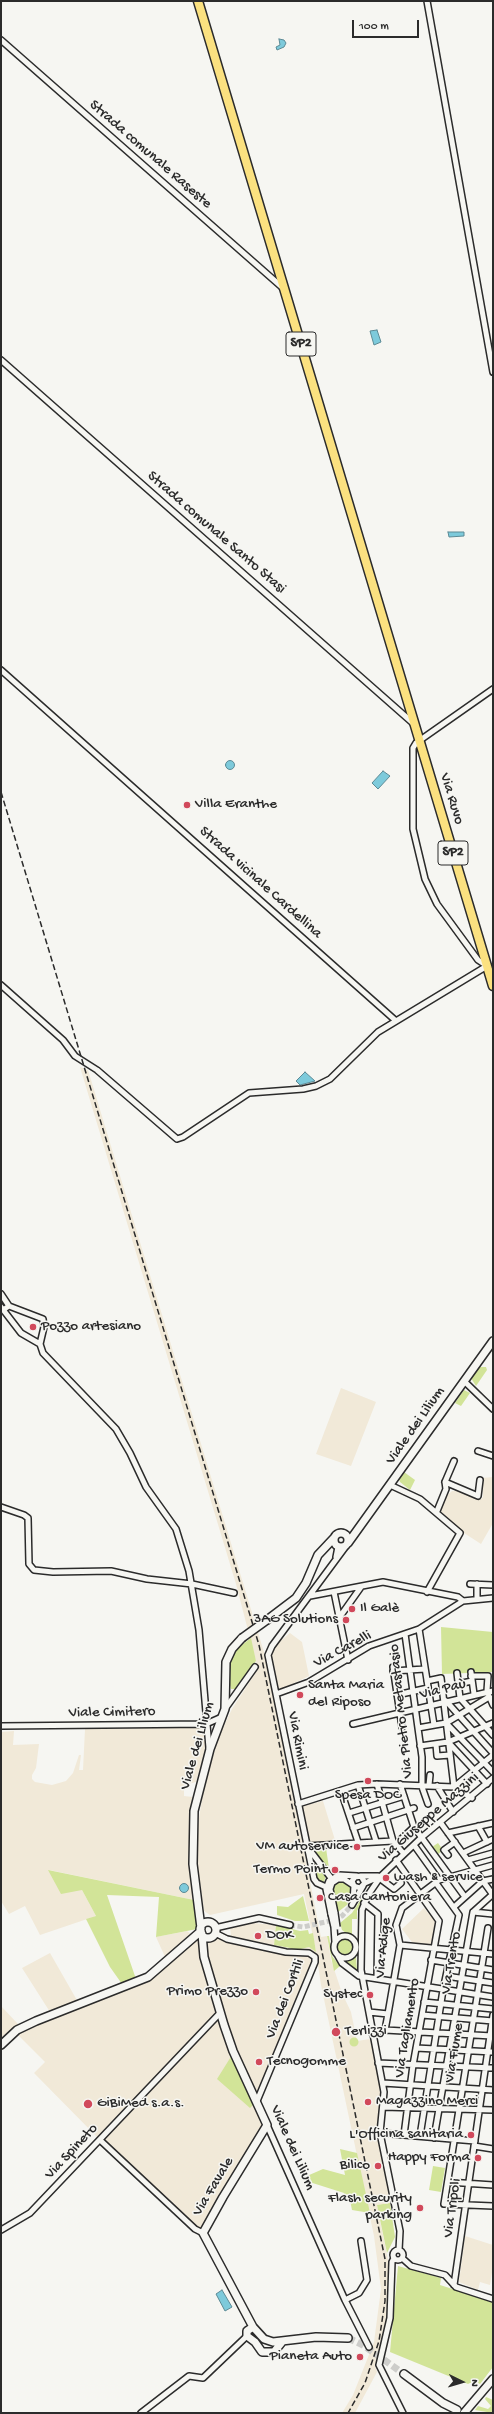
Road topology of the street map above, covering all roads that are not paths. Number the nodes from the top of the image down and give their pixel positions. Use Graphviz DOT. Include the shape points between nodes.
graph roads {
  1 [pos="198,1"];
  2 [pos="427,1"];
  3 [pos="1,40"];
  4 [pos="284,289"];
  5 [pos="1,360"];
  6 [pos="493,372"];
  7 [pos="1,670"];
  8 [pos="493,690"];
  9 [pos="415,724"];
  10 [pos="420,740"];
  11 [pos="489,970"];
  12 [pos="1,985"];
  13 [pos="493,986"];
  14 [pos="395,1020"];
  15 [pos="1,1289"];
  16 [pos="1,1294"];
  17 [pos="9,1306"];
  18 [pos="2,1309"];
  19 [pos="493,1341"];
  20 [pos="40,1344"];
  21 [pos="464,1381"];
  22 [pos="493,1409"];
  23 [pos="478,1451"];
  24 [pos="493,1456"];
  25 [pos="454,1461"];
  26 [pos="480,1480"];
  27 [pos="445,1482"];
  28 [pos="390,1485"];
  29 [pos="1,1506"];
  30 [pos="437,1511"];
  31 [pos="360,1526"];
  32 [pos="345,1534"];
  33 [pos="334,1538"];
  34 [pos="347,1544"];
  35 [pos="337,1546"];
  36 [pos="319,1552"];
  37 [pos="332,1566"];
  38 [pos="192,1584"];
  39 [pos="470,1584"];
  40 [pos="477,1584"];
  41 [pos="493,1585"];
  42 [pos="361,1587"];
  43 [pos="334,1592"];
  44 [pos="427,1592"];
  45 [pos="234,1593"];
  46 [pos="310,1596"];
  47 [pos="493,1598"];
  48 [pos="477,1599"];
  49 [pos="463,1601"];
  50 [pos="339,1618"];
  51 [pos="419,1629"];
  52 [pos="405,1634"];
  53 [pos="348,1660"];
  54 [pos="255,1667"];
  55 [pos="410,1668"];
  56 [pos="425,1670"];
  57 [pos="457,1673"];
  58 [pos="471,1676"];
  59 [pos="427,1681"];
  60 [pos="458,1684"];
  61 [pos="428,1688"];
  62 [pos="413,1691"];
  63 [pos="490,1693"];
  64 [pos="276,1694"];
  65 [pos="397,1694"];
  66 [pos="474,1694"];
  67 [pos="460,1698"];
  68 [pos="445,1702"];
  69 [pos="430,1705"];
  70 [pos="493,1705"];
  71 [pos="225,1709"];
  72 [pos="415,1709"];
  73 [pos="469,1709"];
  74 [pos="400,1712"];
  75 [pos="458,1715"];
  76 [pos="222,1717"];
  77 [pos="446,1723"];
  78 [pos="493,1723"];
  79 [pos="206,1724"];
  80 [pos="353,1724"];
  81 [pos="434,1725"];
  82 [pos="1,1726"];
  83 [pos="485,1726"];
  84 [pos="402,1727"];
  85 [pos="418,1728"];
  86 [pos="473,1732"];
  87 [pos="493,1735"];
  88 [pos="460,1737"];
  89 [pos="448,1742"];
  90 [pos="436,1744"];
  91 [pos="420,1746"];
  92 [pos="210,1749"];
  93 [pos="493,1754"];
  94 [pos="450,1756"];
  95 [pos="484,1763"];
  96 [pos="474,1770"];
  97 [pos="493,1772"];
  98 [pos="430,1775"];
  99 [pos="493,1778"];
  100 [pos="376,1784"];
  101 [pos="400,1784"];
  102 [pos="487,1784"];
  103 [pos="358,1785"];
  104 [pos="422,1785"];
  105 [pos="429,1785"];
  106 [pos="437,1786"];
  107 [pos="454,1787"];
  108 [pos="341,1791"];
  109 [pos="404,1796"];
  110 [pos="472,1798"];
  111 [pos="382,1803"];
  112 [pos="298,1804"];
  113 [pos="428,1804"];
  114 [pos="366,1808"];
  115 [pos="411,1809"];
  116 [pos="453,1812"];
  117 [pos="349,1814"];
  118 [pos="386,1817"];
  119 [pos="370,1822"];
  120 [pos="440,1822"];
  121 [pos="493,1822"];
  122 [pos="478,1826"];
  123 [pos="414,1827"];
  124 [pos="353,1828"];
  125 [pos="448,1833"];
  126 [pos="422,1837"];
  127 [pos="493,1839"];
  128 [pos="358,1842"];
  129 [pos="376,1842"];
  130 [pos="394,1842"];
  131 [pos="455,1842"];
  132 [pos="486,1842"];
  133 [pos="414,1845"];
  134 [pos="307,1846"];
  135 [pos="493,1853"];
  136 [pos="404,1854"];
  137 [pos="463,1854"];
  138 [pos="448,1855"];
  139 [pos="396,1860"];
  140 [pos="468,1860"];
  141 [pos="493,1865"];
  142 [pos="475,1870"];
  143 [pos="359,1876"];
  144 [pos="381,1876"];
  145 [pos="450,1876"];
  146 [pos="331,1878"];
  147 [pos="493,1878"];
  148 [pos="438,1881"];
  149 [pos="483,1881"];
  150 [pos="401,1883"];
  151 [pos="364,1884"];
  152 [pos="354,1885"];
  153 [pos="326,1887"];
  154 [pos="421,1894"];
  155 [pos="493,1894"];
  156 [pos="465,1897"];
  157 [pos="364,1903"];
  158 [pos="454,1907"];
  159 [pos="473,1912"];
  160 [pos="199,1913"];
  161 [pos="333,1913"];
  162 [pos="493,1914"];
  163 [pos="290,1925"];
  164 [pos="336,1927"];
  165 [pos="488,1928"];
  166 [pos="207,1932"];
  167 [pos="344,1936"];
  168 [pos="335,1942"];
  169 [pos="400,1945"];
  170 [pos="358,1948"];
  171 [pos="433,1949"];
  172 [pos="450,1951"];
  173 [pos="466,1952"];
  174 [pos="484,1953"];
  175 [pos="493,1954"];
  176 [pos="338,1956"];
  177 [pos="431,1960"];
  178 [pos="448,1963"];
  179 [pos="464,1965"];
  180 [pos="481,1968"];
  181 [pos="493,1970"];
  182 [pos="361,1976"];
  183 [pos="446,1976"];
  184 [pos="377,1978"];
  185 [pos="462,1978"];
  186 [pos="394,1981"];
  187 [pos="479,1981"];
  188 [pos="493,1983"];
  189 [pos="427,1987"];
  190 [pos="443,1990"];
  191 [pos="459,1992"];
  192 [pos="477,1994"];
  193 [pos="493,1997"];
  194 [pos="424,2002"];
  195 [pos="441,2003"];
  196 [pos="457,2005"];
  197 [pos="475,2007"];
  198 [pos="493,2009"];
  199 [pos="369,2012"];
  200 [pos="220,2013"];
  201 [pos="388,2014"];
  202 [pos="422,2015"];
  203 [pos="493,2015"];
  204 [pos="439,2017"];
  205 [pos="455,2018"];
  206 [pos="473,2019"];
  207 [pos="493,2021"];
  208 [pos="385,2030"];
  209 [pos="419,2032"];
  210 [pos="372,2033"];
  211 [pos="437,2033"];
  212 [pos="452,2034"];
  213 [pos="470,2035"];
  214 [pos="492,2036"];
  215 [pos="1,2045"];
  216 [pos="416,2048"];
  217 [pos="434,2049"];
  218 [pos="449,2050"];
  219 [pos="467,2051"];
  220 [pos="490,2052"];
  221 [pos="378,2063"];
  222 [pos="413,2065"];
  223 [pos="431,2066"];
  224 [pos="446,2066"];
  225 [pos="465,2067"];
  226 [pos="485,2068"];
  227 [pos="493,2068"];
  228 [pos="383,2083"];
  229 [pos="411,2085"];
  230 [pos="428,2086"];
  231 [pos="443,2086"];
  232 [pos="461,2088"];
  233 [pos="482,2089"];
  234 [pos="493,2090"];
  235 [pos="256,2101"];
  236 [pos="383,2107"];
  237 [pos="408,2108"];
  238 [pos="425,2108"];
  239 [pos="439,2109"];
  240 [pos="458,2109"];
  241 [pos="480,2109"];
  242 [pos="493,2110"];
  243 [pos="267,2125"];
  244 [pos="380,2133"];
  245 [pos="404,2135"];
  246 [pos="420,2136"];
  247 [pos="434,2138"];
  248 [pos="454,2139"];
  249 [pos="100,2140"];
  250 [pos="474,2144"];
  251 [pos="493,2149"];
  252 [pos="448,2182"];
  253 [pos="469,2184"];
  254 [pos="493,2185"];
  255 [pos="466,2205"];
  256 [pos="493,2206"];
  257 [pos="1,2230"];
  258 [pos="203,2233"];
  259 [pos="361,2242"];
  260 [pos="399,2250"];
  261 [pos="394,2258"];
  262 [pos="402,2258"];
  263 [pos="454,2285"];
  264 [pos="493,2299"];
  265 [pos="345,2300"];
  266 [pos="253,2327"];
  267 [pos="246,2336"];
  268 [pos="348,2338"];
  269 [pos="282,2342"];
  270 [pos="369,2347"];
  271 [pos="404,2374"];
  272 [pos="492,2382"];
  273 [pos="458,2412"];
  274 [pos="141,2413"];
  275 [pos="403,2413"];
  1 -- 4 [label="main road, SP2"];
  2 -- 6 [label="street"];
  3 -- 4 [label="street, Strada comunale Raseste"];
  4 -- 9 [label="main road, Via Ruvo / SP2"];
  5 -- 9 [label="street, Strada comunale Santo Stasi"];
  7 -- 14 [label="street, Strada vicinale Cardellina"];
  8 -- 10 [label="street"];
  9 -- 10 [label="main road, Via Ruvo / SP2"];
  10 -- 11 [label="main road, Via Ruvo / SP2"];
  10 -- 11 [label="street" via="412,748 413,829 425,878 437,904 478,960"];
  11 -- 13 [label="main road, Via Ruvo / SP2"];
  11 -- 14 [label="street"];
  12 -- 14 [label="street" via="62,1040 75,1056 97,1070 177,1139 255,1091 303,1089 330,1079 372,1037"];
  15 -- 16 [label="street"];
  16 -- 17 [label="street"];
  17 -- 18 [label="street"];
  17 -- 20 [label="street" via="43,1318"];
  18 -- 20 [label="street" via="21,1333"];
  19 -- 21 [label="main road, Viale dei Lilium"];
  20 -- 38 [label="street" via="51,1363 122,1437 146,1487 176,1529"];
  21 -- 22 [label="street"];
  21 -- 28 [label="main road, Viale dei Lilium"];
  23 -- 24 [label="street"];
  25 -- 27 [label="street"];
  26 -- 27 [label="street" via="478,1496"];
  27 -- 30 [label="street" via="446,1489"];
  28 -- 30 [label="street" via="406,1491"];
  28 -- 31 [label="main road, Viale dei Lilium"];
  29 -- 38 [label="street" via="28,1518 29,1564 34,1570 111,1571 147,1579"];
  30 -- 44 [label="street" via="460,1533"];
  31 -- 32 [label="main road, Viale dei Lilium"];
  31 -- 34 [label="main road, Viale dei Lilium"];
  32 -- 33 [label="main road, Viale dei Lilium" via="337,1534"];
  32 -- 34 [label="main road"];
  33 -- 35 [label="main road"];
  33 -- 36 [label="main road, Viale dei Lilium"];
  34 -- 35 [label="main road"];
  34 -- 37 [label="street, Via Rimini"];
  35 -- 36 [label="main road"];
  35 -- 37 [label="street, Via Rimini"];
  36 -- 71 [label="main road, Viale dei Lilium, bridge" via="299,1594 291,1604 242,1638 230,1652 225,1666"];
  37 -- 46 [label="street, Via Rimini"];
  38 -- 45 [label="street"];
  38 -- 79 [label="street" via="204,1665"];
  39 -- 40 [label="street"];
  40 -- 41 [label="street"];
  40 -- 48 [label="street"];
  42 -- 43 [label="street"];
  42 -- 44 [label="street" via="383,1582"];
  42 -- 50 [label="street"];
  43 -- 46 [label="street"];
  43 -- 50 [label="street"];
  44 -- 49 [label="street" via="458,1597"];
  46 -- 64 [label="street, Via Rimini" via="269,1651"];
  47 -- 48 [label="street"];
  48 -- 49 [label="street"];
  49 -- 51 [label="street, Via Carelli"];
  50 -- 53 [label="street"];
  51 -- 52 [label="street, Via Carelli"];
  51 -- 56 [label="street"];
  52 -- 53 [label="street, Via Carelli" via="369,1646"];
  52 -- 55 [label="street, Via Pietro Metastasio"];
  53 -- 64 [label="street, Via Carelli" via="309,1682"];
  54 -- 71 [label="street"];
  55 -- 56 [label="street"];
  55 -- 62 [label="street, Via Pietro Metastasio"];
  55 -- 65 [label="street" via="393,1669"];
  56 -- 59 [label="street"];
  57 -- 60 [label="street"];
  58 -- 60 [label="street"];
  58 -- 63 [label="street" via="488,1676"];
  58 -- 66 [label="street"];
  59 -- 61 [label="street"];
  59 -- 68 [label="street" via="441,1678"];
  60 -- 67 [label="street"];
  61 -- 62 [label="street"];
  61 -- 69 [label="street"];
  62 -- 65 [label="street"];
  62 -- 72 [label="street, Via Pietro Metastasio"];
  63 -- 66 [label="street, Via Paù"];
  63 -- 70 [label="street"];
  63 -- 73 [label="street"];
  64 -- 112 [label="street, Via Rimini"];
  65 -- 74 [label="street"];
  66 -- 67 [label="street, Via Paù"];
  67 -- 68 [label="street, Via Paù"];
  67 -- 73 [label="street"];
  68 -- 69 [label="street, Via Paù"];
  68 -- 75 [label="street"];
  68 -- 77 [label="street"];
  69 -- 72 [label="street, Via Paù"];
  69 -- 81 [label="street"];
  71 -- 76 [label="main road, Viale dei Lilium"];
  72 -- 74 [label="street, Via Paù"];
  72 -- 85 [label="street, Via Pietro Metastasio"];
  73 -- 75 [label="street"];
  73 -- 83 [label="street"];
  74 -- 80 [label="street, Via Paù"];
  74 -- 84 [label="street"];
  75 -- 77 [label="street"];
  75 -- 86 [label="street"];
  76 -- 79 [label="street, Viale Cimitero"];
  76 -- 92 [label="main road, Viale dei Lilium"];
  77 -- 81 [label="street"];
  77 -- 88 [label="street"];
  77 -- 89 [label="street"];
  78 -- 83 [label="street"];
  79 -- 82 [label="street, Viale Cimitero"];
  79 -- 92 [label="street"];
  81 -- 85 [label="street"];
  83 -- 86 [label="street"];
  83 -- 87 [label="street"];
  85 -- 91 [label="street, Via Pietro Metastasio"];
  86 -- 88 [label="street"];
  86 -- 93 [label="street"];
  88 -- 89 [label="street"];
  88 -- 95 [label="street"];
  89 -- 90 [label="street"];
  89 -- 94 [label="street"];
  89 -- 96 [label="street"];
  90 -- 91 [label="street"];
  90 -- 94 [label="street" via="437,1756"];
  91 -- 104 [label="street, Via Pietro Metastasio"];
  92 -- 160 [label="main road, Viale dei Lilium" via="198,1788 193,1824 193,1864"];
  93 -- 95 [label="street"];
  94 -- 107 [label="street"];
  95 -- 96 [label="street"];
  95 -- 97 [label="street"];
  96 -- 102 [label="street"];
  96 -- 107 [label="street"];
  98 -- 105 [label="street"];
  99 -- 102 [label="street, Via Giuseppe Mazzini"];
  100 -- 101 [label="street"];
  100 -- 103 [label="street"];
  100 -- 111 [label="street"];
  101 -- 104 [label="street"];
  101 -- 109 [label="street"];
  102 -- 110 [label="street, Via Giuseppe Mazzini"];
  103 -- 108 [label="street"];
  103 -- 114 [label="street"];
  104 -- 105 [label="street"];
  104 -- 113 [label="street, Via Pietro Metastasio"];
  105 -- 106 [label="street"];
  106 -- 107 [label="street"];
  106 -- 116 [label="street"];
  107 -- 110 [label="street"];
  108 -- 112 [label="street"];
  108 -- 117 [label="street"];
  109 -- 111 [label="street"];
  109 -- 115 [label="street"];
  110 -- 116 [label="street, Via Giuseppe Mazzini"];
  111 -- 114 [label="street"];
  111 -- 118 [label="street"];
  112 -- 134 [label="street, Via Rimini"];
  114 -- 117 [label="street"];
  114 -- 119 [label="street"];
  115 -- 118 [label="street"];
  115 -- 123 [label="street"];
  116 -- 120 [label="street, Via Giuseppe Mazzini"];
  117 -- 124 [label="street"];
  118 -- 119 [label="street"];
  118 -- 130 [label="street"];
  119 -- 124 [label="street"];
  119 -- 129 [label="street"];
  120 -- 125 [label="street"];
  120 -- 126 [label="street, Via Giuseppe Mazzini"];
  121 -- 122 [label="street"];
  122 -- 125 [label="street"];
  122 -- 132 [label="street"];
  123 -- 126 [label="street"];
  123 -- 130 [label="street"];
  124 -- 128 [label="street"];
  125 -- 131 [label="street"];
  126 -- 133 [label="street, Via Giuseppe Mazzini"];
  126 -- 145 [label="street"];
  127 -- 132 [label="street"];
  128 -- 129 [label="street"];
  128 -- 134 [label="street"];
  129 -- 130 [label="street"];
  130 -- 136 [label="street"];
  131 -- 137 [label="street"];
  131 -- 138 [label="street" via="444,1850"];
  132 -- 137 [label="street"];
  133 -- 136 [label="street, Via Giuseppe Mazzini"];
  133 -- 148 [label="street"];
  134 -- 146 [label="street, Via Rimini"];
  134 -- 153 [label="street, Via Rimini" via="314,1880"];
  135 -- 140 [label="street"];
  136 -- 139 [label="street, Via Giuseppe Mazzini"];
  137 -- 140 [label="street"];
  139 -- 144 [label="street, Via Giuseppe Mazzini"];
  139 -- 154 [label="street, Via Tagliamento"];
  140 -- 142 [label="street"];
  141 -- 142 [label="street, Via Adige"];
  142 -- 145 [label="street, Via Adige"];
  142 -- 149 [label="street"];
  143 -- 144 [label="street, Via Giuseppe Mazzini"];
  143 -- 146 [label="street" via="340,1875"];
  143 -- 151 [label="street"];
  143 -- 152 [label="street" via="353,1879"];
  144 -- 150 [label="street" via="382,1880 394,1888"];
  144 -- 151 [label="street, Via Giuseppe Mazzini"];
  144 -- 157 [label="street"];
  145 -- 148 [label="street, Via Adige"];
  145 -- 156 [label="street"];
  146 -- 153 [label="street"];
  147 -- 149 [label="street"];
  148 -- 154 [label="street, Via Adige"];
  148 -- 158 [label="street"];
  149 -- 155 [label="street"];
  149 -- 156 [label="street"];
  151 -- 152 [label="street, Via Giuseppe Mazzini" via="358,1888"];
  151 -- 152 [label="street" via="352,1905"];
  152 -- 161 [label="street" via="344,1879 338,1879 332,1884 330,1889"];
  153 -- 161 [label="street"];
  154 -- 169 [label="street, Via Adige" via="402,1908 396,1925"];
  154 -- 171 [label="street, Via Tagliamento" via="438,1919"];
  155 -- 159 [label="street"];
  156 -- 158 [label="street"];
  157 -- 170 [label="street"];
  157 -- 184 [label="street" via="378,1914"];
  158 -- 172 [label="street" via="459,1919"];
  159 -- 162 [label="street"];
  159 -- 173 [label="street, Via Trento"];
  160 -- 166 [label="main road, Viale dei Lilium"];
  160 -- 166 [label="main road" via="208,1922"];
  161 -- 164 [label="street, bridge"];
  163 -- 166 [label="street" via="259,1918"];
  164 -- 167 [label="street"];
  164 -- 168 [label="street"];
  165 -- 174 [label="street, Via Fiume"];
  166 -- 200 [label="main road, Viale dei Lilium" via="203,1954"];
  166 -- 215 [label="main road" via="148,1977 36,2020 17,2030"];
  166 -- 235 [label="street, Via dei Cortili" via="286,1952 309,1953 315,1957"];
  167 -- 168 [label="street"];
  167 -- 170 [label="street" via="352,1938"];
  168 -- 176 [label="street" via="334,1950"];
  169 -- 171 [label="street"];
  169 -- 186 [label="street, Via Adige"];
  170 -- 176 [label="street" via="350,1958"];
  170 -- 182 [label="street"];
  171 -- 172 [label="street"];
  171 -- 177 [label="street, Via Tagliamento"];
  172 -- 173 [label="street"];
  172 -- 178 [label="street"];
  173 -- 174 [label="street"];
  173 -- 179 [label="street, Via Trento"];
  174 -- 175 [label="street"];
  174 -- 180 [label="street, Via Fiume"];
  176 -- 182 [label="street" via="342,1963"];
  177 -- 178 [label="street"];
  177 -- 189 [label="street, Via Tagliamento"];
  178 -- 179 [label="street"];
  178 -- 183 [label="street"];
  179 -- 180 [label="street"];
  179 -- 185 [label="street, Via Trento"];
  180 -- 181 [label="street"];
  180 -- 187 [label="street, Via Fiume"];
  182 -- 184 [label="street"];
  182 -- 199 [label="street"];
  183 -- 185 [label="street"];
  183 -- 190 [label="street"];
  184 -- 186 [label="street"];
  185 -- 187 [label="street"];
  185 -- 191 [label="street, Via Trento"];
  186 -- 189 [label="street"];
  186 -- 201 [label="street, Via Adige"];
  187 -- 188 [label="street"];
  187 -- 192 [label="street, Via Fiume"];
  189 -- 190 [label="street"];
  189 -- 194 [label="street, Via Tagliamento"];
  190 -- 191 [label="street"];
  190 -- 195 [label="street"];
  191 -- 192 [label="street"];
  191 -- 196 [label="street, Via Trento"];
  192 -- 193 [label="street"];
  192 -- 197 [label="street, Via Fiume"];
  194 -- 195 [label="street"];
  194 -- 202 [label="street, Via Tagliamento"];
  195 -- 196 [label="street"];
  195 -- 204 [label="street"];
  196 -- 197 [label="street"];
  196 -- 205 [label="street, Via Trento"];
  197 -- 198 [label="street"];
  197 -- 206 [label="street, Via Fiume"];
  199 -- 201 [label="street"];
  199 -- 210 [label="street"];
  200 -- 235 [label="main road, Viale dei Lilium" via="233,2051"];
  200 -- 249 [label="street, Via Spineto"];
  201 -- 208 [label="street, Via Adige"];
  202 -- 204 [label="street"];
  202 -- 209 [label="street, Via Tagliamento"];
  203 -- 207 [label="street, Via Tripoli"];
  204 -- 205 [label="street"];
  204 -- 211 [label="street"];
  205 -- 206 [label="street"];
  205 -- 212 [label="street, Via Trento"];
  206 -- 207 [label="street"];
  206 -- 213 [label="street, Via Fiume"];
  207 -- 214 [label="street, Via Tripoli"];
  208 -- 209 [label="street"];
  208 -- 210 [label="street"];
  209 -- 211 [label="street"];
  209 -- 216 [label="street, Via Tagliamento"];
  210 -- 221 [label="street"];
  211 -- 212 [label="street"];
  211 -- 217 [label="street"];
  212 -- 213 [label="street"];
  212 -- 218 [label="street, Via Trento"];
  213 -- 214 [label="street"];
  213 -- 219 [label="street, Via Fiume"];
  214 -- 220 [label="street, Via Tripoli"];
  216 -- 217 [label="street"];
  216 -- 222 [label="street, Via Tagliamento"];
  217 -- 218 [label="street"];
  217 -- 223 [label="street"];
  218 -- 219 [label="street"];
  218 -- 224 [label="street, Via Trento"];
  219 -- 220 [label="street"];
  219 -- 225 [label="street, Via Fiume"];
  220 -- 226 [label="street, Via Tripoli"];
  221 -- 222 [label="street"];
  221 -- 228 [label="street"];
  222 -- 223 [label="street"];
  222 -- 229 [label="street, Via Tagliamento"];
  223 -- 224 [label="street"];
  223 -- 230 [label="street"];
  224 -- 225 [label="street"];
  224 -- 231 [label="street, Via Trento"];
  225 -- 226 [label="street"];
  225 -- 232 [label="street, Via Fiume"];
  226 -- 227 [label="street"];
  226 -- 233 [label="street, Via Tripoli"];
  228 -- 229 [label="street"];
  228 -- 236 [label="street"];
  229 -- 230 [label="street"];
  229 -- 237 [label="street, Via Tagliamento"];
  230 -- 231 [label="street"];
  230 -- 238 [label="street"];
  231 -- 232 [label="street"];
  231 -- 239 [label="street, Via Trento"];
  232 -- 233 [label="street"];
  232 -- 240 [label="street, Via Fiume"];
  233 -- 234 [label="street"];
  233 -- 241 [label="street, Via Tripoli"];
  235 -- 243 [label="main road, Viale dei Lilium"];
  236 -- 237 [label="street"];
  236 -- 244 [label="street"];
  237 -- 238 [label="street"];
  237 -- 245 [label="street, Via Tagliamento"];
  238 -- 239 [label="street"];
  238 -- 246 [label="street"];
  239 -- 240 [label="street"];
  239 -- 247 [label="street, Via Trento"];
  240 -- 241 [label="street"];
  240 -- 248 [label="street, Via Fiume"];
  241 -- 242 [label="street"];
  241 -- 250 [label="street, Via Tripoli"];
  243 -- 258 [label="main road, Via Favale"];
  243 -- 265 [label="street, Viale dei Lilium"];
  244 -- 245 [label="street"];
  244 -- 260 [label="street" via="400,2231"];
  245 -- 246 [label="street"];
  246 -- 247 [label="street"];
  247 -- 248 [label="street"];
  248 -- 250 [label="street"];
  248 -- 252 [label="street, Via Fiume"];
  249 -- 257 [label="street, Via Spineto" via="30,2213"];
  249 -- 258 [label="street" via="195,2229"];
  250 -- 251 [label="street"];
  250 -- 253 [label="street, Via Tripoli"];
  252 -- 253 [label="street"];
  252 -- 255 [label="street, Via Fiume" via="444,2204"];
  253 -- 254 [label="street"];
  253 -- 255 [label="street, Via Tripoli"];
  255 -- 256 [label="street"];
  255 -- 263 [label="street, Via Tripoli"];
  258 -- 266 [label="main road, Via Favale"];
  259 -- 265 [label="street" via="368,2280 359,2294"];
  260 -- 261 [label="street" via="394,2252"];
  260 -- 262 [label="street" via="402,2252"];
  261 -- 262 [label="street"];
  261 -- 275 [label="street" via="390,2318 379,2365"];
  262 -- 263 [label="street" via="411,2266 445,2275"];
  263 -- 264 [label="street"];
  265 -- 270 [label="street, Viale dei Lilium"];
  266 -- 267 [label="main road" via="247,2331"];
  266 -- 269 [label="main road, Via Favale" via="268,2341"];
  267 -- 269 [label="main road" via="262,2352 267,2353 274,2352"];
  267 -- 274 [label="street" via="203,2378 189,2376"];
  268 -- 269 [label="main road" via="324,2336"];
  271 -- 273 [label="main road"];
  272 -- 273 [label="main road" via="474,2403"];
}
